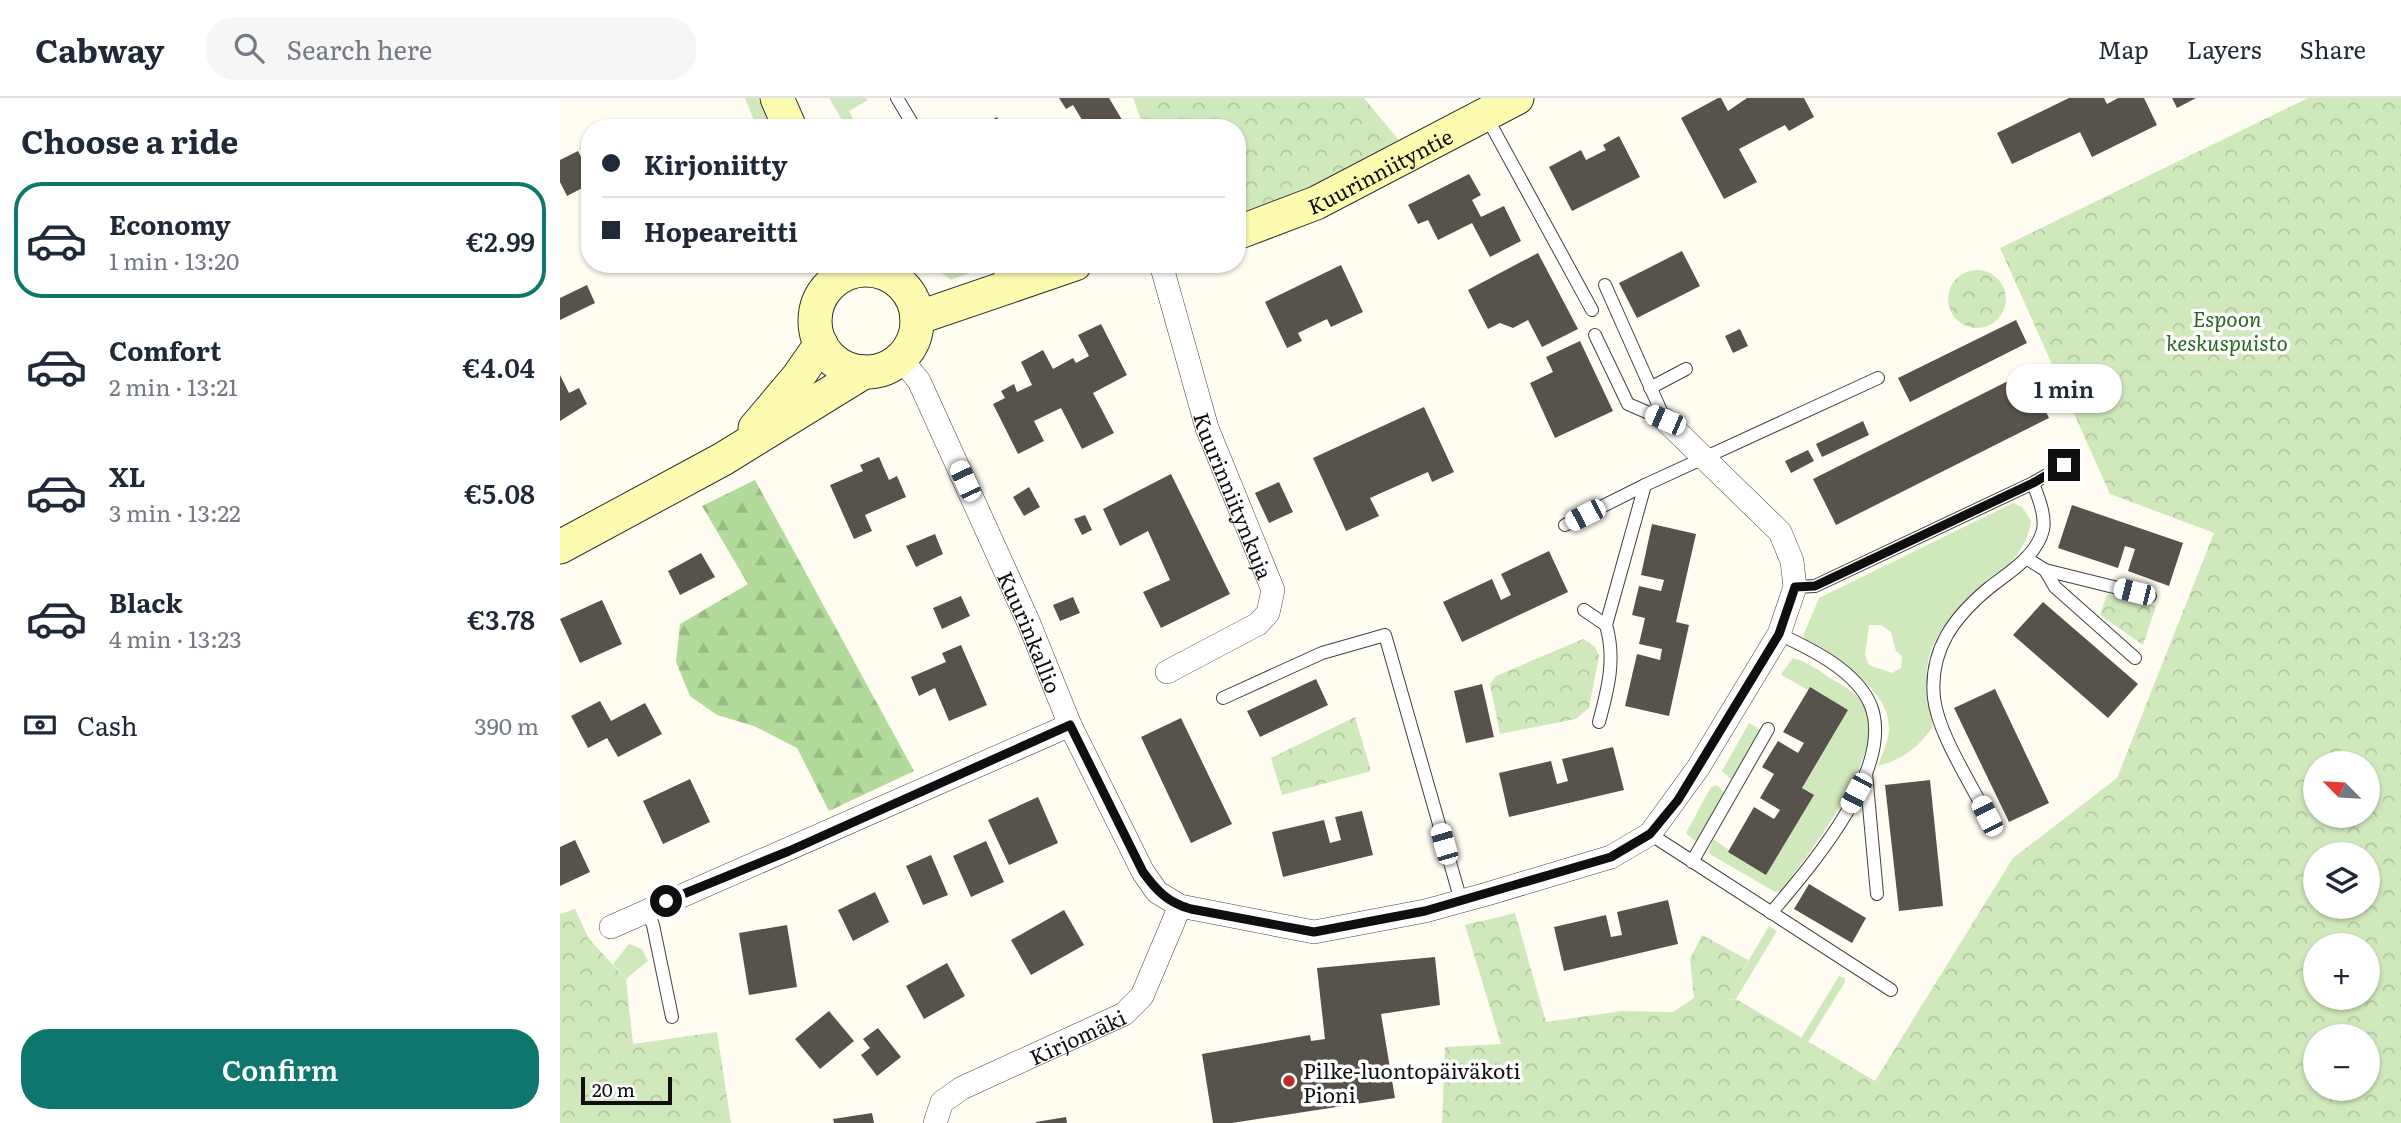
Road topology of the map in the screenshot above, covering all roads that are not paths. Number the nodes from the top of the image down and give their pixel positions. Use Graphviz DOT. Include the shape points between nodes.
graph roads {
  1 [pos="777,98"];
  2 [pos="897,98"];
  3 [pos="1517,98"];
  4 [pos="1485,114"];
  5 [pos="786,119"];
  6 [pos="910,119"];
  7 [pos="1246,230"];
  8 [pos="836,273"];
  9 [pos="1164,273"];
  10 [pos="892,274"];
  11 [pos="1002,275"];
  12 [pos="1605,285"];
  13 [pos="1592,310"];
  14 [pos="917,318"];
  15 [pos="1595,335"];
  16 [pos="821,344"];
  17 [pos="901,359"];
  18 [pos="1686,369"];
  19 [pos="864,372"];
  20 [pos="1878,378"];
  21 [pos="1650,388"];
  22 [pos="1665,420"];
  23 [pos="1703,458"];
  24 [pos="723,459"];
  25 [pos="2064,465"];
  26 [pos="2033,483"];
  27 [pos="1645,485"];
  28 [pos="1565,525"];
  29 [pos="560,547"];
  30 [pos="2026,558"];
  31 [pos="2045,570"];
  32 [pos="1795,587"];
  33 [pos="2150,596"];
  34 [pos="1584,610"];
  35 [pos="1606,625"];
  36 [pos="1779,634"];
  37 [pos="2135,658"];
  38 [pos="1167,672"];
  39 [pos="1223,698"];
  40 [pos="1599,722"];
  41 [pos="1070,725"];
  42 [pos="1768,729"];
  43 [pos="1866,773"];
  44 [pos="1987,816"];
  45 [pos="1650,834"];
  46 [pos="1692,862"];
  47 [pos="1877,894"];
  48 [pos="1461,901"];
  49 [pos="1180,906"];
  50 [pos="646,909"];
  51 [pos="1771,913"];
  52 [pos="611,927"];
  53 [pos="1891,990"];
  54 [pos="671,1017"];
  55 [pos="935,1123"];
  1 -- 5 [label="street"];
  2 -- 6 [label="lane"];
  3 -- 4 [label="street, Kuurinniityntie"];
  4 -- 7 [label="street, Kuurinniityntie" via="1316,203"];
  4 -- 13 [label="lane"];
  8 -- 16 [label="street" via="818,305 815,325"];
  9 -- 38 [label="street, Kuurinniitynkuja" via="1207,428 1273,590 1268,613 1258,624"];
  10 -- 14 [label="street" via="912,299"];
  11 -- 14 [label="street"];
  12 -- 21 [label="lane"];
  14 -- 17 [label="street" via="914,338"];
  15 -- 22 [label="lane" via="1628,404"];
  16 -- 19 [label="street" via="841,365"];
  16 -- 24 [label="street" via="752,432"];
  17 -- 19 [label="street" via="884,369"];
  17 -- 41 [label="street, Kuurinkallio" via="919,381"];
  18 -- 21 [label="lane"];
  19 -- 24 [label="street"];
  20 -- 23 [label="lane"];
  21 -- 22 [label="lane"];
  22 -- 23 [label="street, Kuurinkallio"];
  23 -- 27 [label="lane"];
  23 -- 32 [label="street, Kuurinkallio" via="1780,532 1792,561"];
  24 -- 29 [label="street"];
  25 -- 26 [label="lane"];
  26 -- 30 [label="lane" via="2043,529"];
  26 -- 32 [label="lane" via="1815,586"];
  27 -- 28 [label="lane"];
  27 -- 35 [label="lane"];
  30 -- 31 [label="lane"];
  30 -- 44 [label="lane" via="1959,617 1942,640 1937,666 1934,698 1943,727"];
  31 -- 33 [label="lane"];
  31 -- 37 [label="lane" via="2055,587"];
  32 -- 36 [label="street, Kuurinkallio"];
  34 -- 35 [label="lane"];
  35 -- 40 [label="lane" via="1613,648"];
  36 -- 43 [label="lane" via="1829,661 1871,706 1875,735"];
  36 -- 45 [label="street, Kuurinkallio" via="1698,768"];
  39 -- 48 [label="lane" via="1322,653 1385,635"];
  41 -- 49 [label="street, Kuurinkallio" via="1143,872 1157,892"];
  41 -- 50 [label="street" via="789,851"];
  42 -- 46 [label="lane"];
  43 -- 47 [label="lane"];
  43 -- 51 [label="lane" via="1813,864"];
  45 -- 46 [label="lane"];
  45 -- 48 [label="street, Kuurinkallio" via="1611,857"];
  46 -- 51 [label="lane"];
  48 -- 49 [label="street, Kuurinkallio" via="1314,932"];
  49 -- 55 [label="street, Kirjomäki" via="1142,996 1124,1014 962,1088 942,1102"];
  50 -- 52 [label="street"];
  50 -- 54 [label="lane"];
  51 -- 53 [label="lane"];
}
